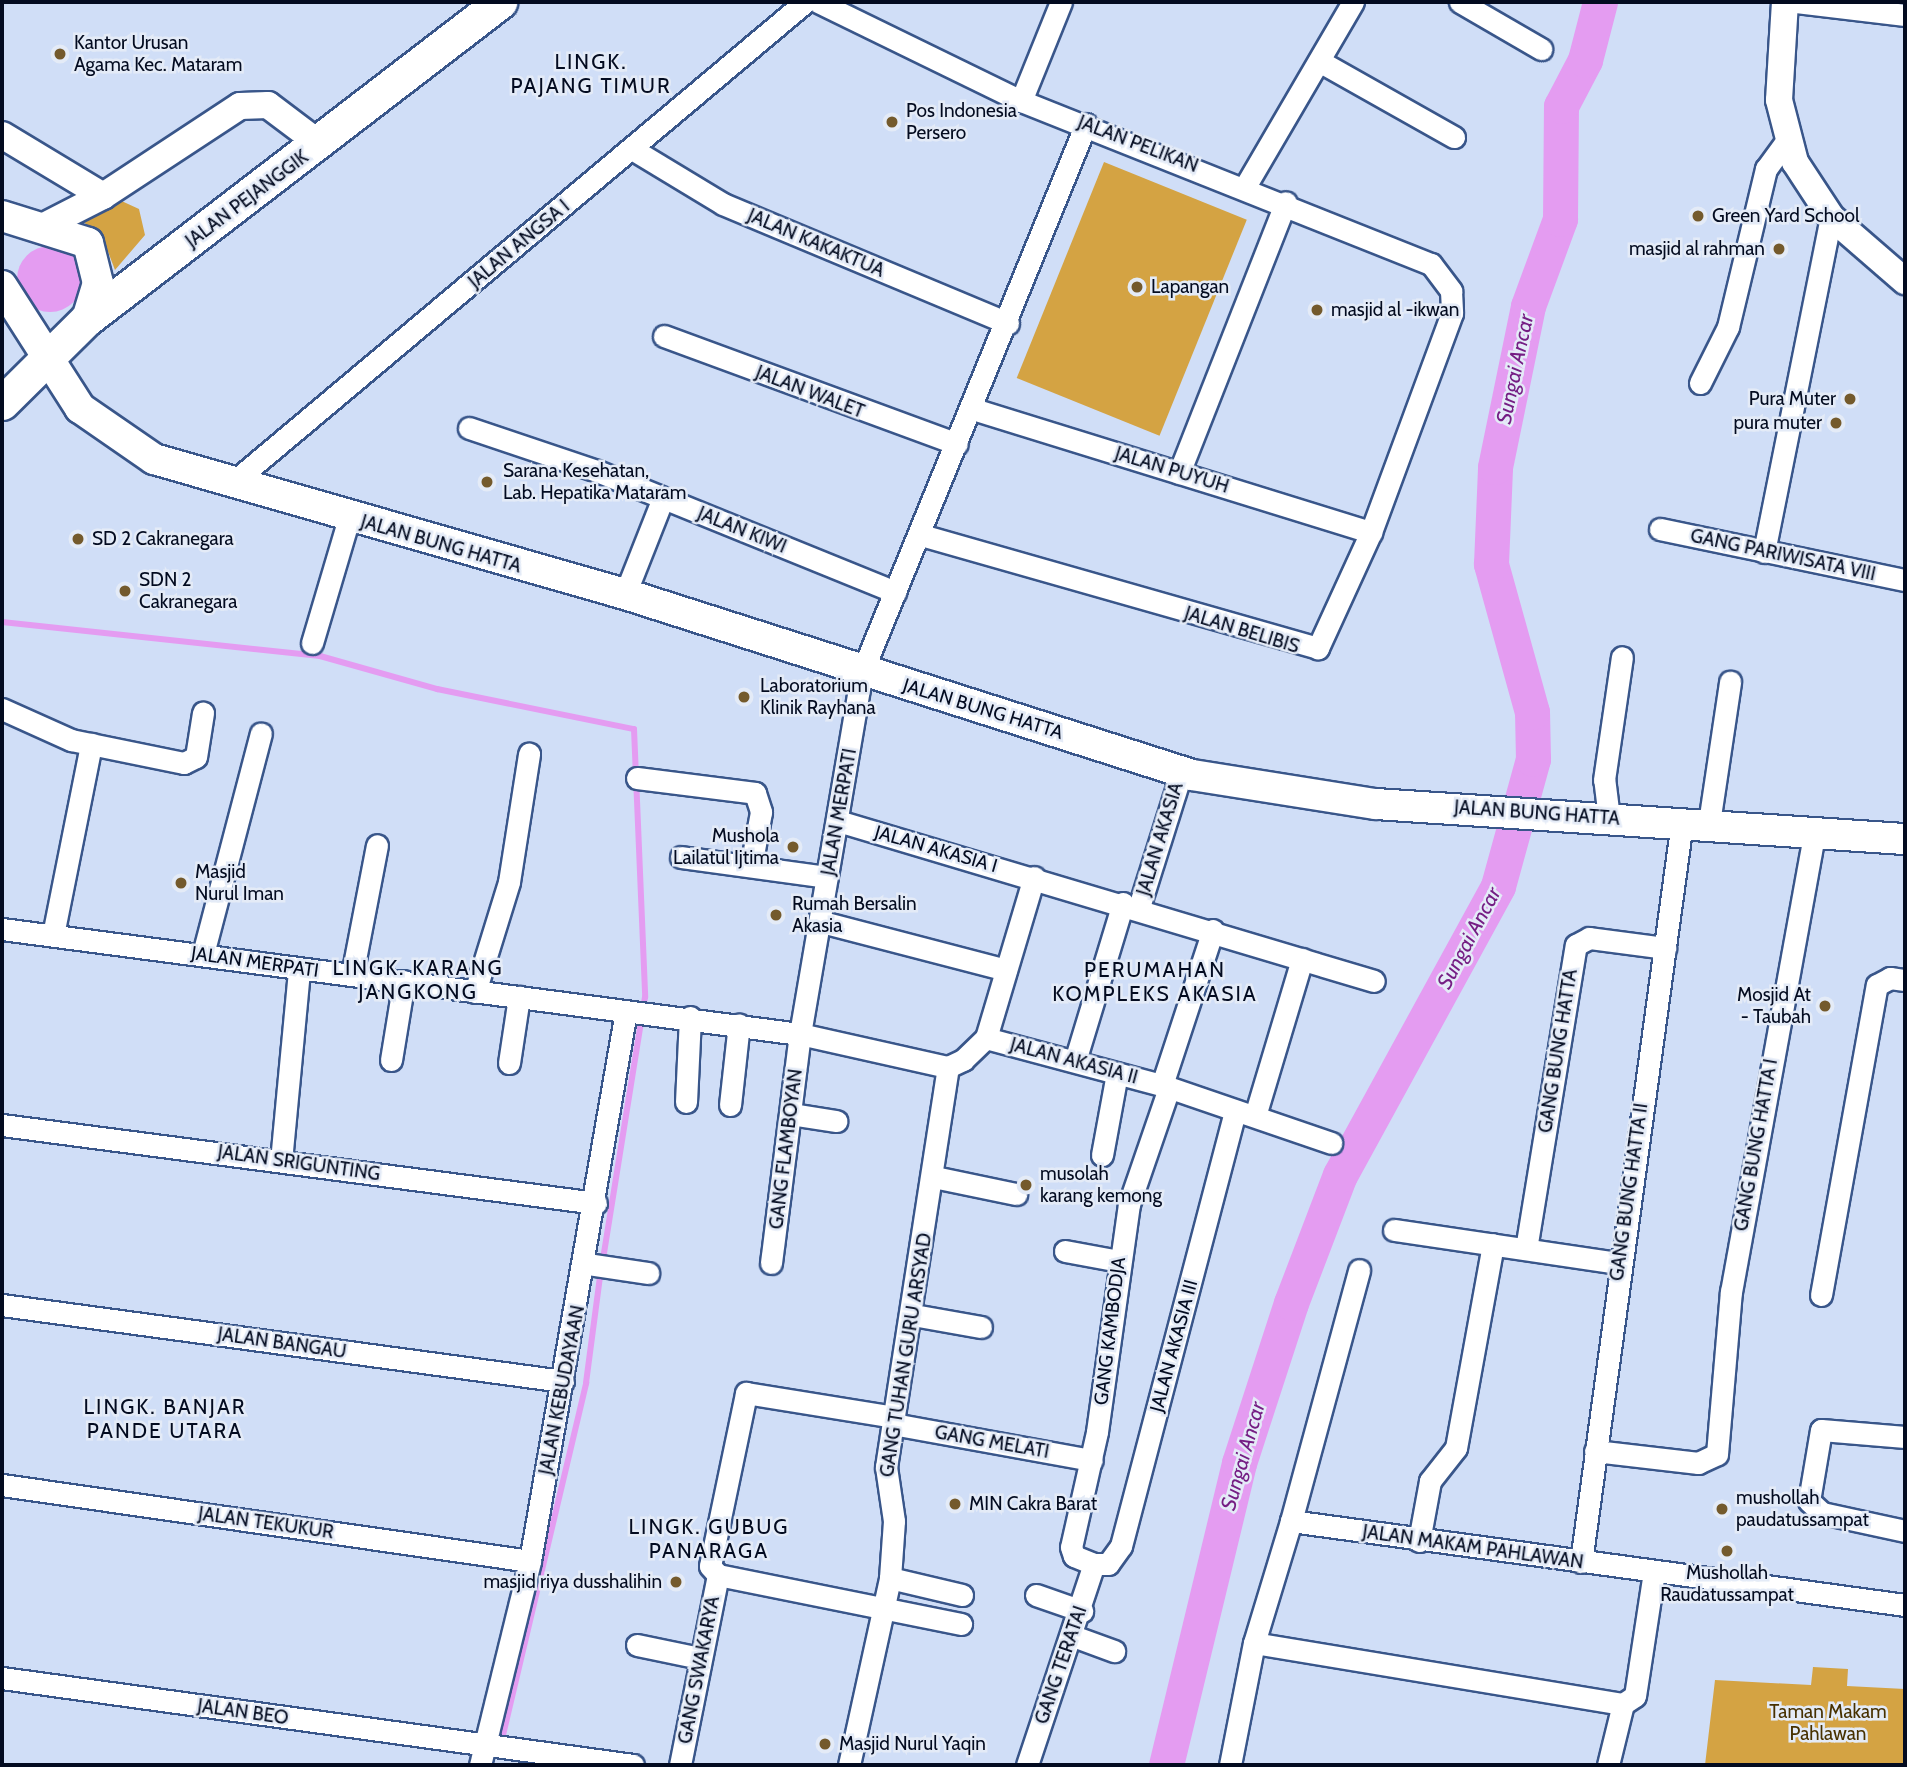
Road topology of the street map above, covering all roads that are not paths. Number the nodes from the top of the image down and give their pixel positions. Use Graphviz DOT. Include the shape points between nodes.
graph roads {
  1 [pos="499,2"];
  2 [pos="805,2"];
  3 [pos="817,2"];
  4 [pos="1061,2"];
  5 [pos="1353,2"];
  6 [pos="1460,2"];
  7 [pos="1785,2"];
  8 [pos="1796,2"];
  9 [pos="1905,15"];
  10 [pos="1541,49"];
  11 [pos="1318,61"];
  12 [pos="1021,101"];
  13 [pos="1086,124"];
  14 [pos="2,135"];
  15 [pos="1454,137"];
  16 [pos="1787,140"];
  17 [pos="320,144"];
  18 [pos="632,149"];
  19 [pos="1246,185"];
  20 [pos="103,196"];
  21 [pos="1286,202"];
  22 [pos="2,216"];
  23 [pos="1831,217"];
  24 [pos="46,225"];
  25 [pos="1905,281"];
  26 [pos="2,286"];
  27 [pos="1451,291"];
  28 [pos="87,319"];
  29 [pos="1008,323"];
  30 [pos="664,336"];
  31 [pos="49,357"];
  32 [pos="1700,383"];
  33 [pos="2,403"];
  34 [pos="973,409"];
  35 [pos="470,428"];
  36 [pos="957,444"];
  37 [pos="1179,473"];
  38 [pos="231,484"];
  39 [pos="663,498"];
  40 [pos="349,518"];
  41 [pos="1660,528"];
  42 [pos="1371,532"];
  43 [pos="920,534"];
  44 [pos="1764,552"];
  45 [pos="1905,580"];
  46 [pos="895,592"];
  47 [pos="625,594"];
  48 [pos="312,643"];
  49 [pos="1622,657"];
  50 [pos="862,672"];
  51 [pos="1730,682"];
  52 [pos="2,709"];
  53 [pos="203,713"];
  54 [pos="261,733"];
  55 [pos="90,744"];
  56 [pos="529,754"];
  57 [pos="1182,771"];
  58 [pos="637,778"];
  59 [pos="1606,818"];
  60 [pos="838,821"];
  61 [pos="1695,823"];
  62 [pos="1815,832"];
  63 [pos="1904,841"];
  64 [pos="377,845"];
  65 [pos="681,857"];
  66 [pos="751,866"];
  67 [pos="827,877"];
  68 [pos="1034,877"];
  69 [pos="1131,905"];
  70 [pos="822,922"];
  71 [pos="2,929"];
  72 [pos="1213,930"];
  73 [pos="53,935"];
  74 [pos="1665,948"];
  75 [pos="203,954"];
  76 [pos="1302,959"];
  77 [pos="299,969"];
  78 [pos="1006,970"];
  79 [pos="352,975"];
  80 [pos="1905,980"];
  81 [pos="404,981"];
  82 [pos="1374,981"];
  83 [pos="475,992"];
  84 [pos="519,996"];
  85 [pos="638,1012"];
  86 [pos="690,1017"];
  87 [pos="739,1024"];
  88 [pos="800,1034"];
  89 [pos="986,1038"];
  90 [pos="391,1060"];
  91 [pos="1075,1061"];
  92 [pos="509,1063"];
  93 [pos="948,1067"];
  94 [pos="1117,1073"];
  95 [pos="1165,1086"];
  96 [pos="686,1102"];
  97 [pos="730,1105"];
  98 [pos="791,1114"];
  99 [pos="1245,1114"];
  100 [pos="836,1121"];
  101 [pos="2,1125"];
  102 [pos="1331,1143"];
  103 [pos="1102,1154"];
  104 [pos="281,1161"];
  105 [pos="934,1177"];
  106 [pos="1016,1194"];
  107 [pos="596,1203"];
  108 [pos="1394,1230"];
  109 [pos="1493,1244"];
  110 [pos="1526,1249"];
  111 [pos="1065,1251"];
  112 [pos="1119,1261"];
  113 [pos="771,1263"];
  114 [pos="1617,1263"];
  115 [pos="587,1264"];
  116 [pos="1359,1270"];
  117 [pos="648,1273"];
  118 [pos="1821,1295"];
  119 [pos="2,1305"];
  120 [pos="913,1315"];
  121 [pos="981,1327"];
  122 [pos="562,1381"];
  123 [pos="894,1420"];
  124 [pos="1905,1437"];
  125 [pos="1595,1451"];
  126 [pos="1092,1460"];
  127 [pos="2,1485"];
  128 [pos="1292,1521"];
  129 [pos="1905,1531"];
  130 [pos="1419,1541"];
  131 [pos="530,1561"];
  132 [pos="1581,1562"];
  133 [pos="1094,1564"];
  134 [pos="1654,1572"];
  135 [pos="718,1575"];
  136 [pos="890,1578"];
  137 [pos="962,1595"];
  138 [pos="1036,1595"];
  139 [pos="1905,1605"];
  140 [pos="883,1606"];
  141 [pos="1082,1611"];
  142 [pos="961,1624"];
  143 [pos="1073,1636"];
  144 [pos="1254,1643"];
  145 [pos="637,1645"];
  146 [pos="1114,1651"];
  147 [pos="700,1658"];
  148 [pos="2,1678"];
  149 [pos="1623,1704"];
  150 [pos="482,1756"];
  151 [pos="619,1764"];
  152 [pos="680,1765"];
  153 [pos="849,1765"];
  154 [pos="1027,1765"];
  155 [pos="1230,1765"];
  156 [pos="1608,1765"];
  1 -- 17 [label="main road, JALAN PEJANGGIK"];
  2 -- 18 [label="street, JALAN ANGSA I"];
  3 -- 12 [label="street, JALAN PELIKAN"];
  4 -- 12 [label="street"];
  5 -- 11 [label="street"];
  6 -- 10 [label="street"];
  7 -- 16 [label="street" via="1778,76"];
  8 -- 9 [label="street"];
  11 -- 15 [label="street"];
  11 -- 19 [label="street"];
  12 -- 13 [label="street, JALAN PELIKAN"];
  13 -- 19 [label="street, JALAN PELIKAN"];
  13 -- 29 [label="street"];
  14 -- 20 [label="street"];
  16 -- 23 [label="street" via="1804,179"];
  16 -- 32 [label="street" via="1766,169 1728,327"];
  17 -- 20 [label="street" via="268,106 240,106"];
  17 -- 28 [label="main road, JALAN PEJANGGIK"];
  18 -- 29 [label="street, JALAN KAKAKTUA" via="723,204"];
  18 -- 38 [label="street, JALAN ANGSA I"];
  19 -- 21 [label="street, JALAN PELIKAN"];
  20 -- 24 [label="street"];
  21 -- 27 [label="street, JALAN PELIKAN" via="1431,264"];
  21 -- 37 [label="street"];
  22 -- 24 [label="main road"];
  23 -- 25 [label="street"];
  23 -- 44 [label="street"];
  24 -- 28 [label="main road" via="88,243 96,257 98,284"];
  26 -- 31 [label="main road, JALAN BUNG HATTA" via="23,328"];
  27 -- 42 [label="street, JALAN BELIBIS" via="1452,313"];
  28 -- 31 [label="main road, JALAN PEJANGGIK"];
  29 -- 34 [label="street"];
  30 -- 36 [label="street, JALAN WALET"];
  31 -- 33 [label="main road, JALAN PEJANGGIK"];
  31 -- 38 [label="main road, JALAN BUNG HATTA" via="80,408 120,441"];
  34 -- 36 [label="street"];
  34 -- 37 [label="street, JALAN PUYUH"];
  35 -- 39 [label="street, JALAN KIWI"];
  36 -- 43 [label="street"];
  37 -- 42 [label="street, JALAN PUYUH"];
  38 -- 40 [label="main road, JALAN BUNG HATTA"];
  39 -- 46 [label="street, JALAN KIWI"];
  39 -- 47 [label="street"];
  40 -- 47 [label="main road, JALAN BUNG HATTA"];
  40 -- 48 [label="street"];
  41 -- 44 [label="street, GANG PARIWISATA VIII"];
  42 -- 43 [label="street, JALAN BELIBIS" via="1323,642 1309,650"];
  43 -- 46 [label="street"];
  44 -- 45 [label="street, GANG PARIWISATA VIII"];
  46 -- 50 [label="street"];
  47 -- 50 [label="main road, JALAN BUNG HATTA"];
  49 -- 59 [label="street" via="1604,780"];
  50 -- 57 [label="main road, JALAN BUNG HATTA"];
  50 -- 60 [label="street, JALAN MERPATI"];
  51 -- 61 [label="street, GANG BUNG HATTA II"];
  52 -- 55 [label="street"];
  53 -- 55 [label="street" via="191,762"];
  54 -- 75 [label="street"];
  55 -- 73 [label="street"];
  56 -- 83 [label="street" via="509,882"];
  57 -- 59 [label="main road, JALAN BUNG HATTA" via="1335,799"];
  57 -- 69 [label="street, JALAN AKASIA"];
  58 -- 66 [label="street" via="755,793 761,812"];
  59 -- 61 [label="main road, JALAN BUNG HATTA"];
  60 -- 67 [label="street, JALAN MERPATI"];
  60 -- 68 [label="street, JALAN AKASIA I"];
  61 -- 62 [label="main road, JALAN BUNG HATTA"];
  61 -- 74 [label="street, GANG BUNG HATTA II"];
  62 -- 63 [label="main road, JALAN BUNG HATTA"];
  62 -- 125 [label="street, GANG BUNG HATTA I" via="1751,1169 1713,1458 1698,1463"];
  64 -- 79 [label="street"];
  65 -- 66 [label="street"];
  66 -- 67 [label="street"];
  67 -- 70 [label="street, JALAN MERPATI"];
  68 -- 69 [label="street, JALAN AKASIA I"];
  68 -- 78 [label="street"];
  69 -- 72 [label="street, JALAN AKASIA I"];
  69 -- 91 [label="street"];
  70 -- 78 [label="street"];
  70 -- 88 [label="street, JALAN MERPATI"];
  71 -- 73 [label="street, JALAN MERPATI"];
  72 -- 76 [label="street, JALAN AKASIA I"];
  72 -- 95 [label="street, JALAN AKASIA II"];
  73 -- 75 [label="street, JALAN MERPATI"];
  74 -- 110 [label="street, GANG BUNG HATTA" via="1588,938 1576,945"];
  74 -- 114 [label="street, GANG BUNG HATTA II"];
  75 -- 77 [label="street, JALAN MERPATI"];
  76 -- 82 [label="street, JALAN AKASIA I"];
  76 -- 99 [label="street"];
  77 -- 79 [label="street, JALAN MERPATI"];
  77 -- 104 [label="street"];
  78 -- 89 [label="street"];
  79 -- 81 [label="street, JALAN MERPATI"];
  80 -- 118 [label="street" via="1890,978 1877,985"];
  81 -- 83 [label="street, JALAN MERPATI"];
  81 -- 90 [label="street"];
  83 -- 84 [label="street, JALAN MERPATI"];
  84 -- 85 [label="street, JALAN MERPATI"];
  84 -- 92 [label="street"];
  85 -- 86 [label="street, JALAN MERPATI"];
  85 -- 107 [label="street, JALAN KEBUDAYAAN"];
  86 -- 87 [label="street, JALAN MERPATI"];
  86 -- 96 [label="street"];
  87 -- 88 [label="street, JALAN MERPATI"];
  87 -- 97 [label="street"];
  88 -- 93 [label="street, JALAN MERPATI"];
  88 -- 98 [label="street, GANG FLAMBOYAN"];
  89 -- 91 [label="street, JALAN AKASIA II"];
  89 -- 93 [label="street"];
  91 -- 94 [label="street, JALAN AKASIA II"];
  93 -- 105 [label="street, GANG TUHAN GURU ARSYAD"];
  94 -- 95 [label="street, JALAN AKASIA II"];
  94 -- 103 [label="street"];
  95 -- 99 [label="street, JALAN AKASIA II"];
  95 -- 112 [label="street, GANG KAMBODJA" via="1135,1175"];
  98 -- 100 [label="street"];
  98 -- 113 [label="street, GANG FLAMBOYAN"];
  99 -- 102 [label="street, JALAN AKASIA II"];
  99 -- 133 [label="street, JALAN AKASIA III" via="1121,1546 1108,1564"];
  101 -- 104 [label="street, JALAN SRIGUNTING"];
  104 -- 107 [label="street, JALAN SRIGUNTING"];
  105 -- 106 [label="street"];
  105 -- 120 [label="street, GANG TUHAN GURU ARSYAD"];
  107 -- 115 [label="street, JALAN KEBUDAYAAN"];
  108 -- 109 [label="street"];
  109 -- 110 [label="street"];
  109 -- 130 [label="street" via="1456,1448 1430,1481"];
  110 -- 114 [label="street"];
  111 -- 112 [label="street"];
  112 -- 126 [label="street, GANG KAMBODJA"];
  114 -- 125 [label="street, GANG BUNG HATTA II"];
  115 -- 117 [label="street"];
  115 -- 122 [label="street, JALAN KEBUDAYAAN"];
  116 -- 128 [label="street"];
  119 -- 122 [label="street, JALAN BANGAU"];
  120 -- 121 [label="street"];
  120 -- 123 [label="street, GANG TUHAN GURU ARSYAD"];
  122 -- 131 [label="street, JALAN KEBUDAYAAN"];
  123 -- 126 [label="street, GANG MELATI"];
  123 -- 135 [label="street, GANG MELATI" via="746,1393 710,1566"];
  123 -- 136 [label="street, GANG TUHAN GURU ARSYAD" via="885,1487 894,1521"];
  124 -- 129 [label="street" via="1821,1430 1808,1501 1815,1511"];
  125 -- 132 [label="street, GANG BUNG HATTA II"];
  126 -- 133 [label="street, GANG KAMBODJA" via="1071,1547 1074,1556"];
  127 -- 131 [label="street, JALAN TEKUKUR"];
  128 -- 130 [label="street, JALAN MAKAM PAHLAWAN"];
  128 -- 144 [label="street"];
  130 -- 132 [label="street, JALAN MAKAM PAHLAWAN"];
  131 -- 150 [label="street, JALAN KEBUDAYAAN"];
  132 -- 134 [label="street, JALAN MAKAM PAHLAWAN"];
  133 -- 141 [label="street, GANG TERATAI"];
  134 -- 139 [label="street, JALAN MAKAM PAHLAWAN"];
  134 -- 149 [label="street" via="1635,1696"];
  135 -- 140 [label="street"];
  135 -- 147 [label="street, GANG SWAKARYA"];
  136 -- 137 [label="street"];
  136 -- 140 [label="street, GANG TUHAN GURU ARSYAD"];
  138 -- 141 [label="street"];
  140 -- 142 [label="street"];
  140 -- 153 [label="street, GANG TUHAN GURU ARSYAD"];
  141 -- 143 [label="street, GANG TERATAI"];
  143 -- 146 [label="street"];
  143 -- 154 [label="street, GANG TERATAI"];
  144 -- 149 [label="street"];
  144 -- 155 [label="street"];
  145 -- 147 [label="street"];
  147 -- 152 [label="street, GANG SWAKARYA"];
  148 -- 150 [label="street, JALAN BEO"];
  149 -- 156 [label="street"];
  150 -- 151 [label="street, JALAN BEO"];
}
